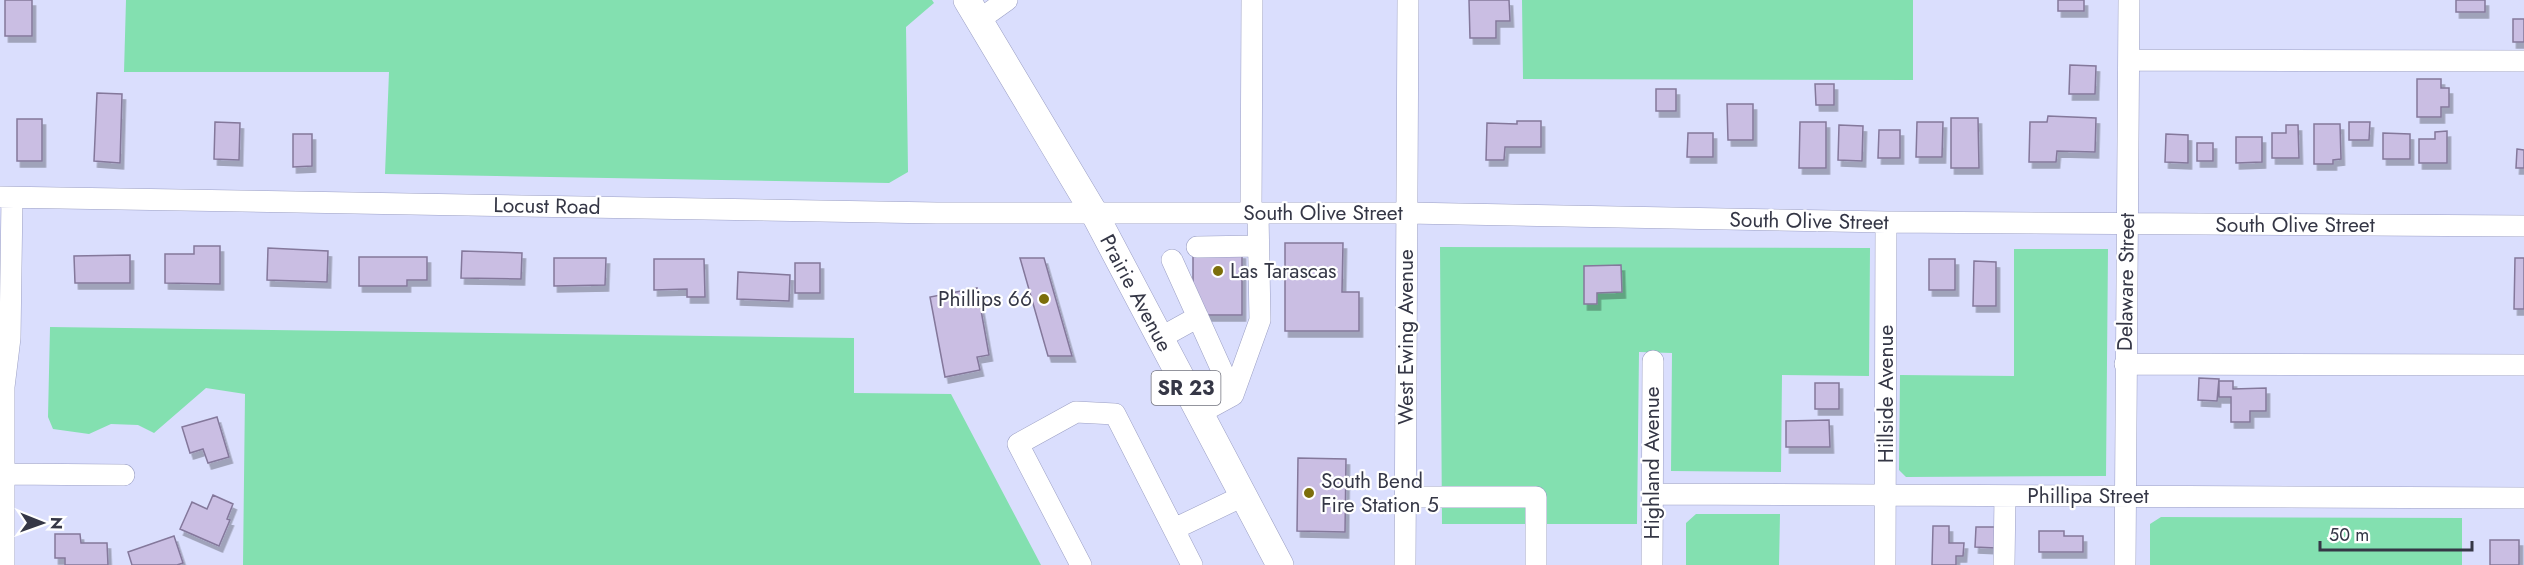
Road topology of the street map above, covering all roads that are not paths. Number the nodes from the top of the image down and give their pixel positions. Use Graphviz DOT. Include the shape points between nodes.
graph roads {
  1 [pos="1007,0"];
  2 [pos="1252,0"];
  3 [pos="1408,0"];
  4 [pos="2129,0"];
  5 [pos="973,10"];
  6 [pos="2129,60"];
  7 [pos="2524,61"];
  8 [pos="6,197"];
  9 [pos="1093,211"];
  10 [pos="1407,213"];
  11 [pos="1254,214"];
  12 [pos="1886,222"];
  13 [pos="2127,224"];
  14 [pos="2524,226"];
  15 [pos="1258,246"];
  16 [pos="1197,247"];
  17 [pos="1172,260"];
  18 [pos="1198,317"];
  19 [pos="1160,338"];
  20 [pos="1653,361"];
  21 [pos="2126,364"];
  22 [pos="2524,365"];
  23 [pos="1233,395"];
  24 [pos="1200,413"];
  25 [pos="5,474"];
  26 [pos="124,475"];
  27 [pos="1653,494"];
  28 [pos="1243,495"];
  29 [pos="1885,495"];
  30 [pos="2005,496"];
  31 [pos="2124,496"];
  32 [pos="1406,497"];
  33 [pos="2524,498"];
  34 [pos="1174,529"];
  35 [pos="4,565"];
  36 [pos="1081,565"];
  37 [pos="1192,565"];
  38 [pos="1280,565"];
  39 [pos="1405,565"];
  40 [pos="1536,565"];
  41 [pos="1652,565"];
  42 [pos="1885,565"];
  43 [pos="2004,565"];
  44 [pos="2125,565"];
  1 -- 5 [label="street"];
  2 -- 11 [label="street"];
  3 -- 10 [label="street, West Ewing Avenue"];
  4 -- 6 [label="street, Delaware Street"];
  5 -- 9 [label="main road, SR 23"];
  6 -- 7 [label="street"];
  6 -- 13 [label="street, Delaware Street"];
  8 -- 9 [label="street, Locust Road" via="925,213"];
  8 -- 25 [label="street" via="10,338 4,387"];
  9 -- 11 [label="street, South Olive Street"];
  9 -- 19 [label="main road, Prairie Avenue / SR 23"];
  10 -- 11 [label="street, South Olive Street"];
  10 -- 12 [label="street, South Olive Street"];
  10 -- 32 [label="street, West Ewing Avenue"];
  11 -- 15 [label="street"];
  12 -- 13 [label="street, South Olive Street"];
  12 -- 29 [label="street, Hillside Avenue"];
  13 -- 14 [label="street, South Olive Street"];
  13 -- 21 [label="street, Delaware Street"];
  15 -- 16 [label="street"];
  15 -- 23 [label="street" via="1260,320"];
  17 -- 18 [label="street"];
  18 -- 19 [label="street"];
  18 -- 23 [label="street"];
  19 -- 24 [label="main road, Prairie Avenue / SR 23"];
  20 -- 27 [label="street, Highland Avenue"];
  21 -- 22 [label="street"];
  21 -- 31 [label="street, Delaware Street"];
  23 -- 24 [label="street"];
  24 -- 28 [label="main road, Prairie Avenue / SR 23"];
  25 -- 26 [label="street"];
  25 -- 35 [label="street"];
  27 -- 29 [label="street, Phillipa Street"];
  27 -- 41 [label="street, Highland Avenue"];
  28 -- 34 [label="street"];
  28 -- 38 [label="main road, Prairie Avenue / SR 23"];
  29 -- 30 [label="street, Phillipa Street"];
  29 -- 42 [label="street, Hillside Avenue"];
  30 -- 31 [label="street, Phillipa Street"];
  30 -- 43 [label="street"];
  31 -- 33 [label="street, Phillipa Street"];
  31 -- 44 [label="street, Delaware Street"];
  32 -- 39 [label="street, West Ewing Avenue"];
  32 -- 40 [label="street" via="1536,497"];
  34 -- 36 [label="street" via="1115,414 1076,412 1018,444"];
  34 -- 37 [label="street"];
}
